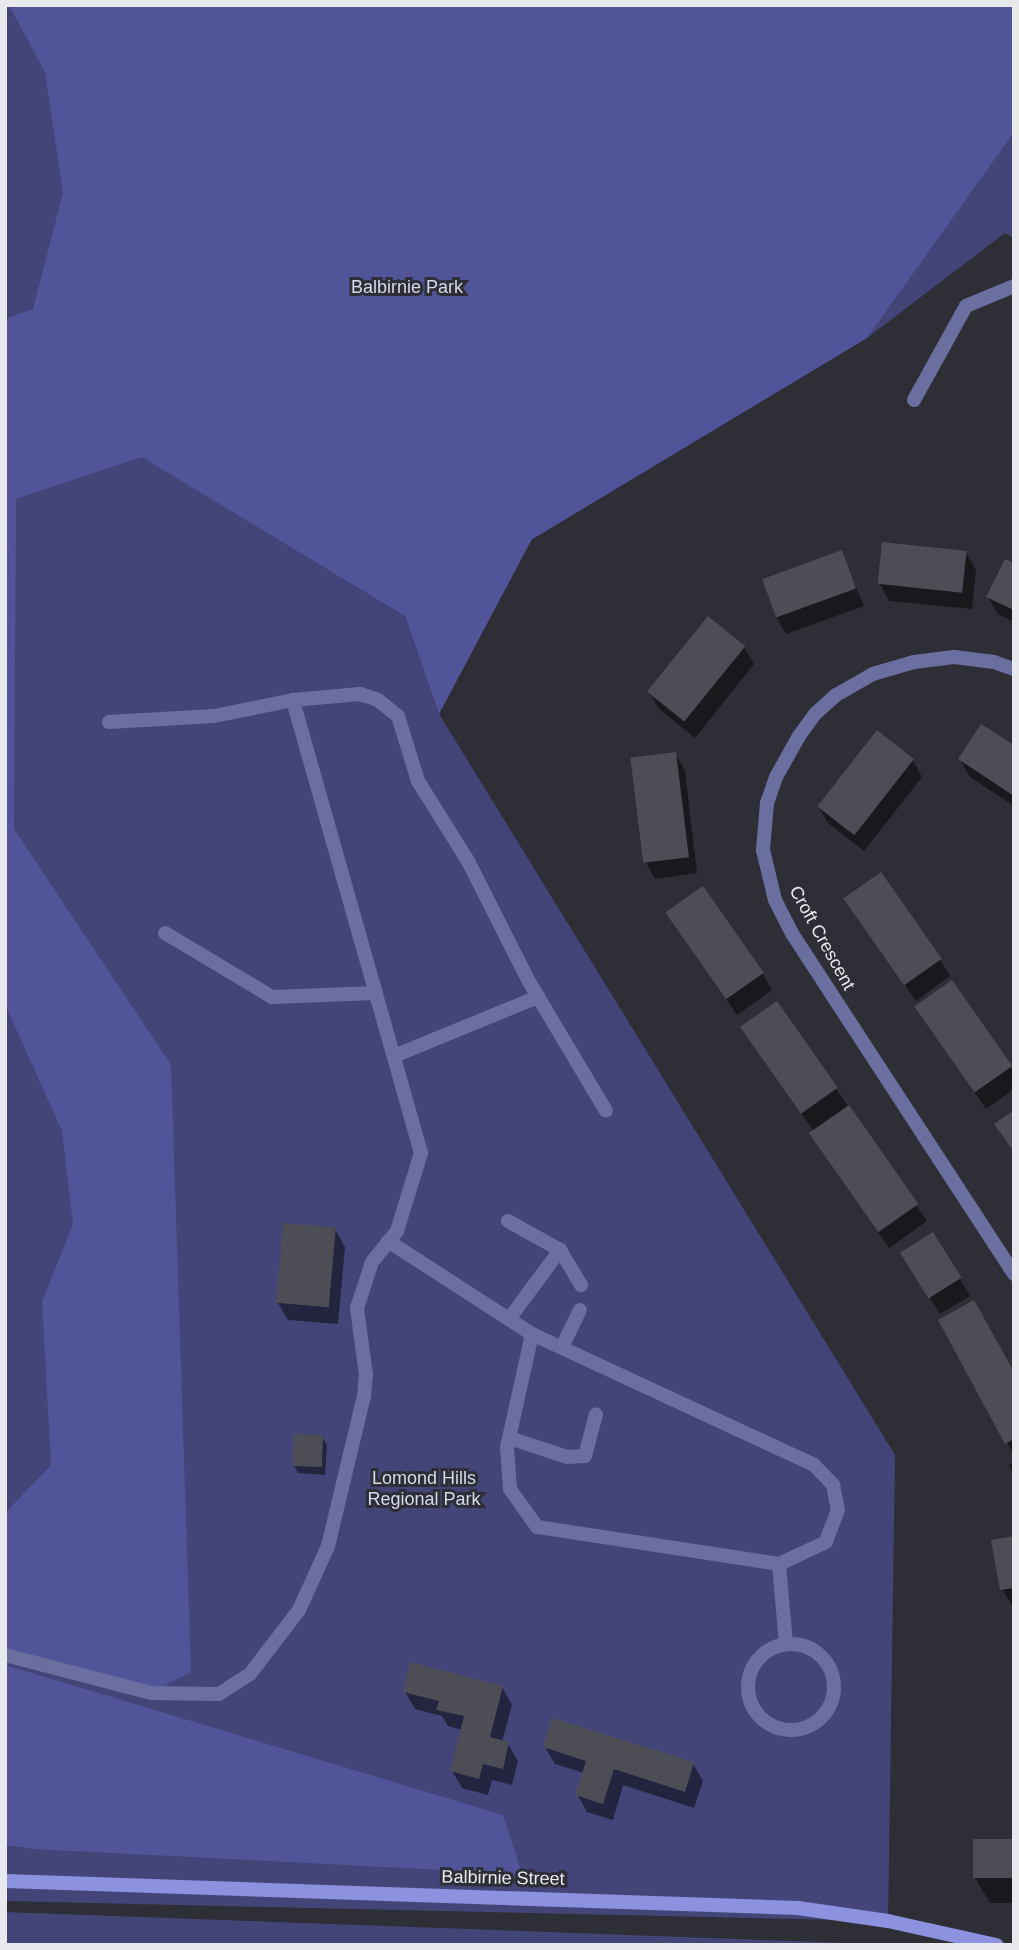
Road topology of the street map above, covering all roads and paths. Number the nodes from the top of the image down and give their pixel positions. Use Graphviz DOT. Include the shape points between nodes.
graph roads {
  1 [pos="1014,286"];
  2 [pos="914,400"];
  3 [pos="1014,669"];
  4 [pos="293,700"];
  5 [pos="108,722"];
  6 [pos="165,933"];
  7 [pos="376,993"];
  8 [pos="538,997"];
  9 [pos="394,1056"];
  10 [pos="606,1111"];
  11 [pos="508,1221"];
  12 [pos="388,1241"];
  13 [pos="560,1250"];
  14 [pos="1014,1274"];
  15 [pos="581,1285"];
  16 [pos="580,1310"];
  17 [pos="509,1319"];
  18 [pos="532,1334"];
  19 [pos="562,1347"];
  20 [pos="596,1414"];
  21 [pos="509,1438"];
  22 [pos="779,1564"];
  23 [pos="786,1644"];
  24 [pos="5,1655"];
  25 [pos="5,1881"];
  26 [pos="978,1943"];
  27 [pos="996,1945"];
  1 -- 2 [label="street" via="966,306"];
  3 -- 14 [label="street, Croft Crescent" via="954,657 914,662 873,674 836,695 815,714 776,777 767,803 763,850 775,900 793,935"];
  4 -- 5 [label="street" via="214,716"];
  4 -- 7 [label="street"];
  4 -- 8 [label="street" via="360,694 378,700 398,716 418,781 468,861"];
  6 -- 7 [label="street" via="272,997"];
  7 -- 9 [label="street"];
  8 -- 9 [label="street"];
  8 -- 10 [label="street"];
  9 -- 12 [label="street" via="421,1153 397,1231"];
  11 -- 13 [label="street"];
  12 -- 17 [label="street"];
  12 -- 24 [label="street" via="372,1262 357,1308 366,1375 364,1396 328,1546 299,1609 250,1674 219,1694 151,1693"];
  13 -- 15 [label="street"];
  13 -- 17 [label="street"];
  16 -- 19 [label="street"];
  17 -- 18 [label="street"];
  18 -- 19 [label="street"];
  18 -- 21 [label="street"];
  19 -- 22 [label="street" via="814,1465 833,1485 838,1510 826,1542"];
  20 -- 21 [label="street" via="585,1456 567,1458"];
  21 -- 22 [label="street" via="510,1489 537,1527"];
  22 -- 23 [label="street"];
  23 -- 23 [label="street" via="819,1655 832,1672 834,1686 832,1701 816,1723 788,1731 762,1720 748,1696 748,1681 760,1656"];
  25 -- 26 [label="main road, Balbirnie Street" via="798,1908 888,1921"];
  26 -- 27 [label="main road, Balbirnie Street"];
}
